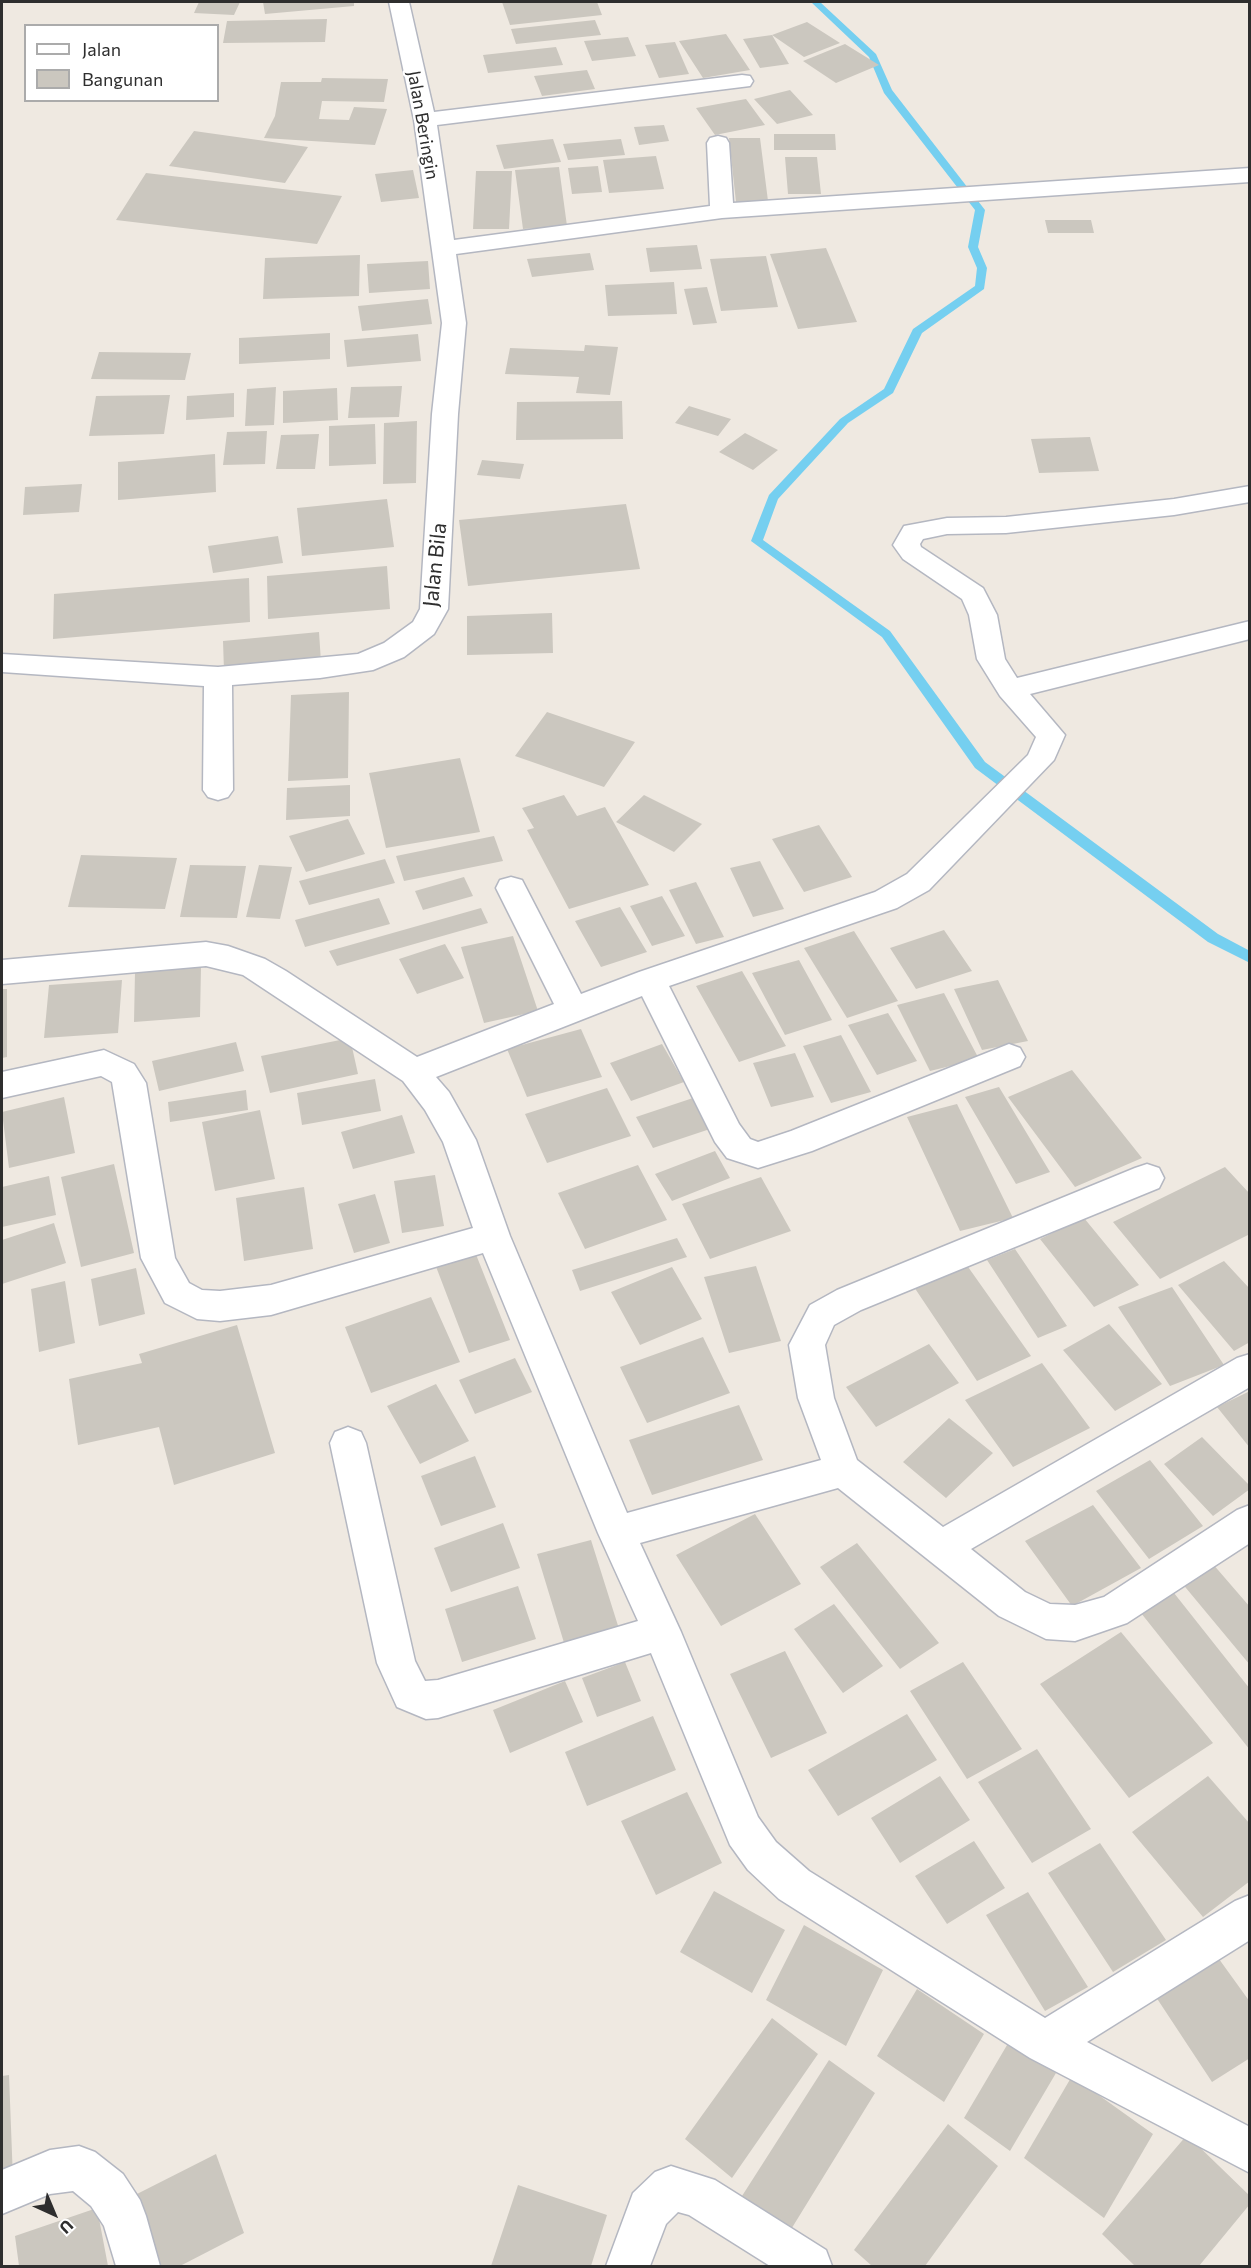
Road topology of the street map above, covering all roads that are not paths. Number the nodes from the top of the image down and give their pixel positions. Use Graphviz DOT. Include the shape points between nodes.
graph roads {
  1 [pos="399,2"];
  2 [pos="742,81"];
  3 [pos="425,120"];
  4 [pos="718,143"];
  5 [pos="1250,175"];
  6 [pos="722,211"];
  7 [pos="442,249"];
  8 [pos="1250,494"];
  9 [pos="1250,630"];
  10 [pos="2,663"];
  11 [pos="218,677"];
  12 [pos="1011,689"];
  13 [pos="218,790"];
  14 [pos="511,888"];
  15 [pos="2,972"];
  16 [pos="650,980"];
  17 [pos="573,1010"];
  18 [pos="1009,1057"];
  19 [pos="414,1071"];
  20 [pos="2,1085"];
  21 [pos="1147,1178"];
  22 [pos="493,1236"];
  23 [pos="1250,1369"];
  24 [pos="348,1443"];
  25 [pos="843,1470"];
  26 [pos="1250,1522"];
  27 [pos="616,1533"];
  28 [pos="941,1547"];
  29 [pos="662,1632"];
  30 [pos="1250,1916"];
  31 [pos="1045,2043"];
  32 [pos="1250,2151"];
  33 [pos="2,2192"];
  34 [pos="138,2266"];
  35 [pos="628,2266"];
  36 [pos="810,2266"];
  1 -- 3 [label="street, Jalan Beringin"];
  2 -- 3 [label="street"];
  3 -- 7 [label="street, Jalan Beringin"];
  4 -- 6 [label="street"];
  5 -- 6 [label="street"];
  6 -- 7 [label="street"];
  7 -- 11 [label="street, Jalan Bila" via="454,323 434,609 424,628 394,650 363,663"];
  8 -- 12 [label="street" via="1174,507 913,532 906,545 912,553 973,594 982,615 991,659"];
  9 -- 12 [label="street"];
  10 -- 11 [label="street, Jalan Bila"];
  11 -- 13 [label="street"];
  12 -- 16 [label="street" via="1051,735 1047,747 1040,760 918,882 886,900"];
  14 -- 17 [label="street"];
  15 -- 19 [label="street" via="206,954 228,958 275,979"];
  16 -- 17 [label="street"];
  16 -- 18 [label="street" via="727,1133 739,1149 758,1155 800,1142"];
  17 -- 19 [label="street"];
  19 -- 22 [label="street" via="459,1140"];
  20 -- 22 [label="street" via="104,1062 123,1073 130,1083 158,1258 177,1293 196,1304 220,1306 271,1300"];
  21 -- 25 [label="street" via="849,1300 822,1315 807,1345 816,1398"];
  22 -- 27 [label="street"];
  23 -- 28 [label="street"];
  24 -- 29 [label="street" via="396,1662 411,1695 438,1699"];
  25 -- 27 [label="street"];
  25 -- 28 [label="street"];
  26 -- 28 [label="street" via="1114,1611 1075,1623 1046,1620 1012,1604"];
  27 -- 29 [label="street"];
  29 -- 31 [label="street" via="744,1831 762,1856 794,1885"];
  30 -- 31 [label="street"];
  31 -- 32 [label="street"];
  33 -- 34 [label="street" via="50,2172 79,2168 107,2190 124,2216"];
  35 -- 36 [label="street" via="650,2209 671,2188 699,2196"];
}
